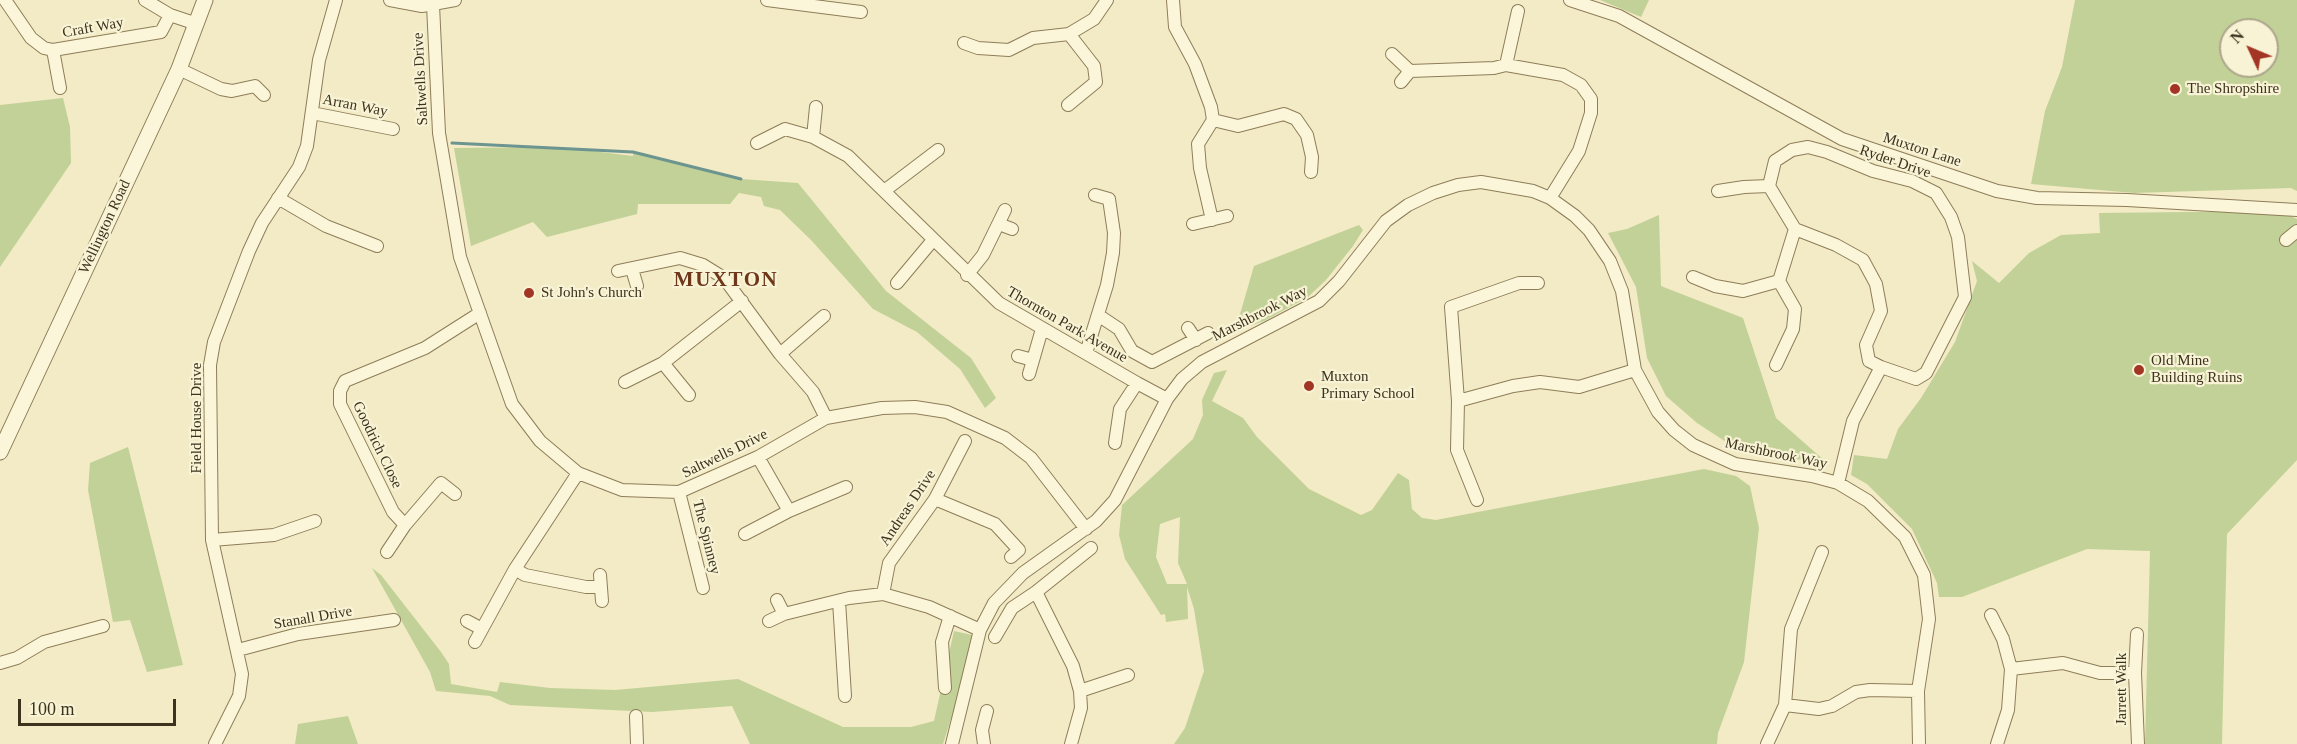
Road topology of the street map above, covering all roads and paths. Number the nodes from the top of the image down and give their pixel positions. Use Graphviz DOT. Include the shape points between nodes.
graph roads {
  1 [pos="5,0"];
  2 [pos="145,0"];
  3 [pos="205,0"];
  4 [pos="336,0"];
  5 [pos="390,0"];
  6 [pos="455,0"];
  7 [pos="767,0"];
  8 [pos="1107,0"];
  9 [pos="1173,0"];
  10 [pos="1570,0"];
  11 [pos="433,6"];
  12 [pos="1518,11"];
  13 [pos="861,12"];
  14 [pos="170,15"];
  15 [pos="197,24"];
  16 [pos="1069,34"];
  17 [pos="964,43"];
  18 [pos="53,50"];
  19 [pos="1392,54"];
  20 [pos="1506,65"];
  21 [pos="179,69"];
  22 [pos="1410,71"];
  23 [pos="258,74"];
  24 [pos="1401,82"];
  25 [pos="60,88"];
  26 [pos="1068,105"];
  27 [pos="816,107"];
  28 [pos="312,113"];
  29 [pos="1213,120"];
  30 [pos="393,129"];
  31 [pos="813,137"];
  32 [pos="757,143"];
  33 [pos="938,150"];
  34 [pos="1311,171"];
  35 [pos="1769,186"];
  36 [pos="884,191"];
  37 [pos="1718,191"];
  38 [pos="1095,195"];
  39 [pos="278,198"];
  40 [pos="1550,198"];
  41 [pos="1005,210"];
  42 [pos="2297,210"];
  43 [pos="1227,216"];
  44 [pos="1212,220"];
  45 [pos="999,224"];
  46 [pos="1193,224"];
  47 [pos="1012,229"];
  48 [pos="1795,229"];
  49 [pos="2297,231"];
  50 [pos="933,240"];
  51 [pos="2286,240"];
  52 [pos="377,246"];
  53 [pos="632,269"];
  54 [pos="618,271"];
  55 [pos="968,276"];
  56 [pos="1694,277"];
  57 [pos="1779,281"];
  58 [pos="897,283"];
  59 [pos="1538,283"];
  60 [pos="637,286"];
  61 [pos="742,301"];
  62 [pos="480,313"];
  63 [pos="1098,315"];
  64 [pos="824,316"];
  65 [pos="1188,328"];
  66 [pos="1042,329"];
  67 [pos="1208,333"];
  68 [pos="1196,340"];
  69 [pos="1086,353"];
  70 [pos="780,354"];
  71 [pos="1018,356"];
  72 [pos="1033,360"];
  73 [pos="663,363"];
  74 [pos="1776,364"];
  75 [pos="1881,367"];
  76 [pos="1635,370"];
  77 [pos="1029,374"];
  78 [pos="625,382"];
  79 [pos="1137,383"];
  80 [pos="689,395"];
  81 [pos="1167,399"];
  82 [pos="1458,401"];
  83 [pos="826,418"];
  84 [pos="965,441"];
  85 [pos="1115,443"];
  86 [pos="0,452"];
  87 [pos="758,457"];
  88 [pos="578,473"];
  89 [pos="1838,483"];
  90 [pos="846,487"];
  91 [pos="680,492"];
  92 [pos="455,494"];
  93 [pos="935,499"];
  94 [pos="1477,500"];
  95 [pos="789,511"];
  96 [pos="315,521"];
  97 [pos="405,525"];
  98 [pos="1086,529"];
  99 [pos="751,535"];
  100 [pos="212,540"];
  101 [pos="1091,548"];
  102 [pos="1020,550"];
  103 [pos="387,552"];
  104 [pos="1822,552"];
  105 [pos="515,569"];
  106 [pos="703,588"];
  107 [pos="1036,592"];
  108 [pos="883,594"];
  109 [pos="777,600"];
  110 [pos="602,601"];
  111 [pos="838,601"];
  112 [pos="784,614"];
  113 [pos="1990,615"];
  114 [pos="950,616"];
  115 [pos="394,620"];
  116 [pos="467,621"];
  117 [pos="769,621"];
  118 [pos="104,626"];
  119 [pos="482,629"];
  120 [pos="980,630"];
  121 [pos="2138,634"];
  122 [pos="995,637"];
  123 [pos="475,642"];
  124 [pos="238,650"];
  125 [pos="0,663"];
  126 [pos="2011,669"];
  127 [pos="2135,673"];
  128 [pos="1123,682"];
  129 [pos="945,688"];
  130 [pos="1080,691"];
  131 [pos="1918,692"];
  132 [pos="845,696"];
  133 [pos="1785,705"];
  134 [pos="987,711"];
  135 [pos="631,724"];
  136 [pos="2001,743"];
  137 [pos="215,744"];
  138 [pos="637,744"];
  139 [pos="952,744"];
  140 [pos="984,744"];
  141 [pos="1071,744"];
  142 [pos="1767,744"];
  143 [pos="1919,744"];
  144 [pos="2138,744"];
  1 -- 18 [label="street, Craft Way" via="32,38"];
  2 -- 14 [label="street"];
  3 -- 15 [label="street, Wellington Road"];
  4 -- 28 [label="street, Field House Drive" via="319,60"];
  5 -- 11 [label="street"];
  6 -- 11 [label="street"];
  7 -- 13 [label="street"];
  8 -- 16 [label="street" via="1094,19"];
  9 -- 29 [label="street" via="1175,27 1195,64"];
  10 -- 42 [label="street, Muxton Lane" via="1619,16 1842,139 1997,191 2037,198"];
  11 -- 62 [label="street, Saltwells Drive" via="439,133 447,190 460,257"];
  12 -- 20 [label="street"];
  14 -- 15 [label="street"];
  14 -- 18 [label="street, Craft Way" via="161,32"];
  15 -- 21 [label="street, Wellington Road"];
  16 -- 17 [label="street" via="1033,38 1009,50"];
  16 -- 26 [label="street" via="1094,66 1096,82"];
  18 -- 25 [label="street"];
  19 -- 22 [label="street"];
  20 -- 22 [label="street"];
  20 -- 40 [label="street" via="1563,75 1581,85 1591,99 1591,113 1579,151"];
  21 -- 23 [label="street" via="232,91 259,90"];
  21 -- 86 [label="street, Wellington Road"];
  22 -- 24 [label="street"];
  27 -- 31 [label="street"];
  28 -- 30 [label="street, Arran Way"];
  28 -- 39 [label="street, Field House Drive" via="299,167"];
  29 -- 34 [label="street" via="1238,126 1284,114 1296,119 1307,135"];
  29 -- 44 [label="street" via="1198,144"];
  31 -- 32 [label="street, Thornton Park Avenue" via="785,129"];
  31 -- 36 [label="street, Thornton Park Avenue" via="848,156"];
  33 -- 36 [label="street"];
  35 -- 37 [label="street"];
  35 -- 48 [label="street"];
  35 -- 75 [label="street, Ryder Drive" via="1775,161 1792,150 1808,147 1912,181 1936,193 1951,217 1958,237 1965,297 1926,373 1916,379"];
  36 -- 50 [label="street, Thornton Park Avenue"];
  38 -- 63 [label="street" via="1112,195 1114,233"];
  39 -- 52 [label="street" via="326,226"];
  39 -- 100 [label="street, Field House Drive" via="249,251 214,342 210,365"];
  40 -- 76 [label="street, Marshbrook Way" via="1589,230 1610,261 1622,291"];
  40 -- 81 [label="street, Marshbrook Way" via="1481,182 1458,184 1408,205 1386,221 1339,281 1318,301 1202,362"];
  41 -- 45 [label="street"];
  43 -- 44 [label="street"];
  44 -- 46 [label="street"];
  45 -- 47 [label="street"];
  45 -- 55 [label="street"];
  48 -- 57 [label="street"];
  48 -- 75 [label="street" via="1863,260 1876,284 1881,311 1866,345 1869,361"];
  49 -- 51 [label="street"];
  50 -- 55 [label="street, Thornton Park Avenue"];
  50 -- 58 [label="street"];
  53 -- 54 [label="street"];
  53 -- 60 [label="street"];
  53 -- 61 [label="street" via="680,258 704,265 724,278"];
  55 -- 66 [label="street, Thornton Park Avenue" via="999,303"];
  56 -- 57 [label="street" via="1714,286 1743,291"];
  57 -- 74 [label="street" via="1795,309 1793,328"];
  59 -- 82 [label="street" via="1519,283 1451,307"];
  61 -- 70 [label="street"];
  61 -- 73 [label="street"];
  62 -- 88 [label="street, Saltwells Drive" via="512,404 540,441"];
  62 -- 97 [label="street, Goodrich Close" via="425,348 345,381 340,391 340,404 393,512"];
  63 -- 68 [label="street" via="1119,329 1132,351 1143,360 1152,362"];
  63 -- 69 [label="street"];
  64 -- 70 [label="street"];
  65 -- 68 [label="street"];
  66 -- 69 [label="street, Thornton Park Avenue"];
  66 -- 72 [label="street"];
  67 -- 68 [label="street"];
  69 -- 79 [label="street, Thornton Park Avenue"];
  70 -- 83 [label="street" via="813,392"];
  71 -- 72 [label="street"];
  72 -- 77 [label="street"];
  73 -- 78 [label="street"];
  73 -- 80 [label="street"];
  75 -- 89 [label="street" via="1853,421"];
  76 -- 82 [label="street" via="1579,387 1540,382"];
  76 -- 89 [label="street, Marshbrook Way" via="1658,412 1693,445 1735,464"];
  79 -- 81 [label="street, Thornton Park Avenue"];
  79 -- 85 [label="street, Thornton Park Avenue" via="1120,409"];
  81 -- 98 [label="street, Marshbrook Way" via="1115,500"];
  82 -- 94 [label="street" via="1457,450"];
  83 -- 87 [label="street, Saltwells Drive"];
  83 -- 98 [label="street, Saltwells Drive" via="882,408 915,407 965,419 1005,438 1031,458"];
  84 -- 93 [label="street, Andreas Drive"];
  87 -- 91 [label="street, Saltwells Drive"];
  87 -- 95 [label="street"];
  88 -- 91 [label="street, Saltwells Drive" via="622,490"];
  88 -- 105 [label="street"];
  89 -- 131 [label="street, Marshbrook Way" via="1868,501 1894,524 1916,555 1924,575 1929,619"];
  90 -- 95 [label="street"];
  91 -- 106 [label="street, The Spinney"];
  92 -- 97 [label="street" via="441,483"];
  93 -- 102 [label="street" via="995,524"];
  93 -- 108 [label="street, Andreas Drive" via="889,562"];
  95 -- 99 [label="street"];
  96 -- 100 [label="street" via="274,535"];
  97 -- 103 [label="street"];
  98 -- 120 [label="street, Marshbrook Way" via="1012,583 994,603"];
  100 -- 124 [label="street, Field House Drive"];
  101 -- 107 [label="street"];
  104 -- 133 [label="street" via="1791,629"];
  105 -- 110 [label="street" via="525,575 586,587 600,581"];
  105 -- 119 [label="street"];
  107 -- 122 [label="street" via="1012,608"];
  107 -- 130 [label="street" via="1074,666"];
  108 -- 111 [label="street"];
  108 -- 114 [label="street"];
  109 -- 112 [label="street"];
  111 -- 112 [label="street"];
  111 -- 132 [label="street"];
  112 -- 117 [label="street"];
  113 -- 126 [label="street" via="2003,639"];
  114 -- 120 [label="street"];
  114 -- 129 [label="street" via="942,642"];
  115 -- 124 [label="street, Stanall Drive" via="298,634"];
  116 -- 119 [label="street"];
  118 -- 125 [label="street" via="44,642"];
  119 -- 123 [label="street"];
  120 -- 139 [label="street, Marshbrook Way"];
  121 -- 127 [label="street, Jarrett Walk"];
  124 -- 137 [label="street, Field House Drive" via="242,674 239,696"];
  126 -- 127 [label="street" via="2063,663 2100,673"];
  126 -- 136 [label="street"];
  127 -- 144 [label="street, Jarrett Walk"];
  128 -- 130 [label="street"];
  130 -- 141 [label="street" via="1081,708"];
  131 -- 133 [label="street" via="1870,690 1819,709"];
  131 -- 143 [label="street, Marshbrook Way"];
  133 -- 142 [label="street"];
  134 -- 140 [label="street" via="982,730"];
  135 -- 138 [label="street"];
}
